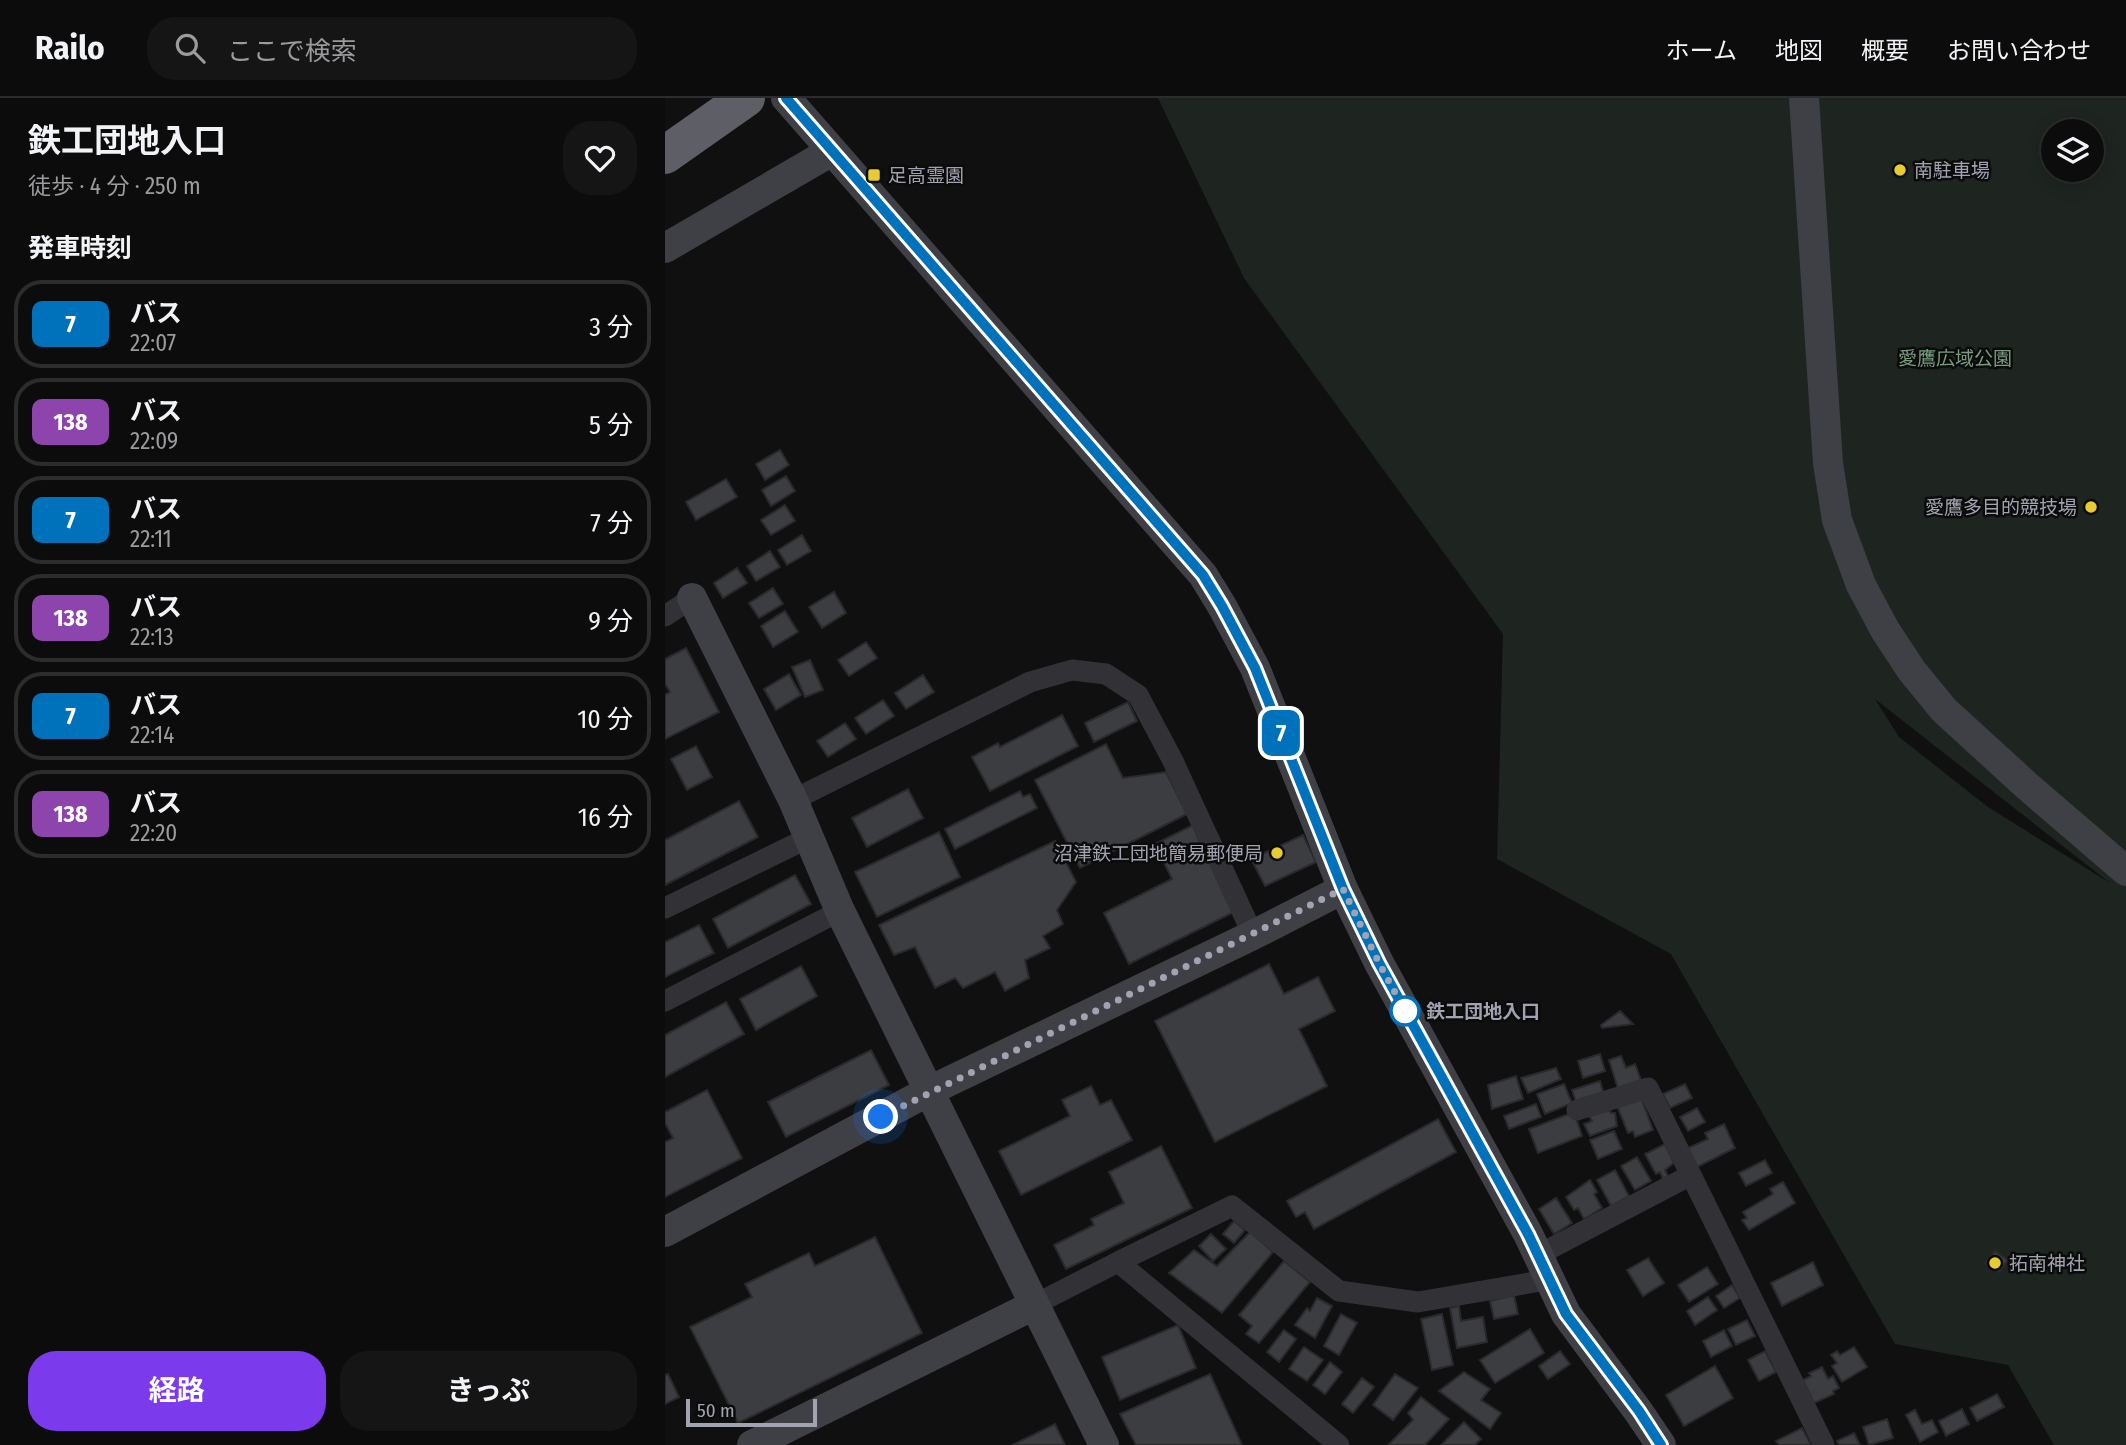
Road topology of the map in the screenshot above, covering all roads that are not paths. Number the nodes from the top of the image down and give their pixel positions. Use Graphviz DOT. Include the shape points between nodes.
graph roads {
  1 [pos="736,98"];
  2 [pos="746,98"];
  3 [pos="786,98"];
  4 [pos="1804,98"];
  5 [pos="665,142"];
  6 [pos="826,145"];
  7 [pos="665,155"];
  8 [pos="665,248"];
  9 [pos="692,598"];
  10 [pos="665,616"];
  11 [pos="793,800"];
  12 [pos="810,837"];
  13 [pos="2126,872"];
  14 [pos="1343,889"];
  15 [pos="665,908"];
  16 [pos="840,911"];
  17 [pos="1253,935"];
  18 [pos="665,1002"];
  19 [pos="929,1091"];
  20 [pos="1577,1110"];
  21 [pos="1691,1175"];
  22 [pos="665,1232"];
  23 [pos="1118,1262"];
  24 [pos="1543,1266"];
  25 [pos="1034,1305"];
  26 [pos="752,1445"];
  27 [pos="1104,1445"];
  28 [pos="1339,1445"];
  29 [pos="1661,1445"];
  30 [pos="1824,1445"];
  1 -- 5 [label="highway"];
  2 -- 7 [label="highway"];
  3 -- 6 [label="street"];
  4 -- 13 [label="street" via="1828,463 1837,520 1861,585 1912,671 1944,710"];
  6 -- 8 [label="street"];
  6 -- 14 [label="street" via="1203,575 1255,668"];
  9 -- 10 [label="street"];
  9 -- 11 [label="street"];
  11 -- 12 [label="street"];
  11 -- 17 [label="street" via="1030,682 1072,670 1106,674 1138,695"];
  12 -- 15 [label="street"];
  12 -- 16 [label="street"];
  14 -- 17 [label="street"];
  14 -- 24 [label="street"];
  16 -- 18 [label="street"];
  16 -- 19 [label="street"];
  17 -- 19 [label="street"];
  19 -- 22 [label="street"];
  19 -- 25 [label="street"];
  20 -- 21 [label="street" via="1648,1088"];
  21 -- 24 [label="street"];
  21 -- 30 [label="street"];
  23 -- 24 [label="street" via="1231,1206 1339,1291 1418,1302 1541,1282"];
  23 -- 25 [label="street"];
  23 -- 28 [label="street"];
  24 -- 29 [label="street" via="1566,1314"];
  25 -- 26 [label="street"];
  25 -- 27 [label="street"];
}
